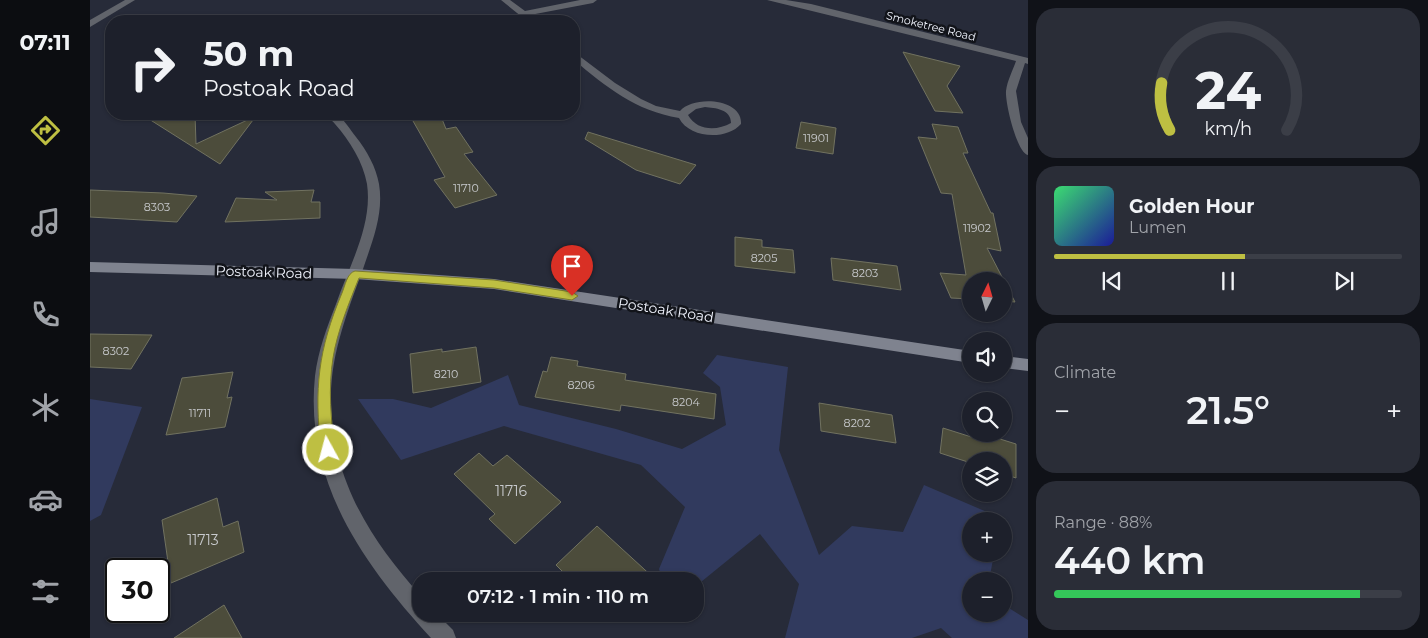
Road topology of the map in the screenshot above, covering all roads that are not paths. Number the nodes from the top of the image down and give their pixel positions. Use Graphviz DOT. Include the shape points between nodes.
graph roads {
  1 [pos="131,0"];
  2 [pos="505,0"];
  3 [pos="593,0"];
  4 [pos="771,0"];
  5 [pos="523,14"];
  6 [pos="105,15"];
  7 [pos="105,15"];
  8 [pos="90,24"];
  9 [pos="580,60"];
  10 [pos="1024,60"];
  11 [pos="683,116"];
  12 [pos="338,120"];
  13 [pos="1028,152"];
  14 [pos="90,267"];
  15 [pos="355,274"];
  16 [pos="962,356"];
  17 [pos="1012,363"];
  18 [pos="1028,365"];
  19 [pos="412,601"];
  20 [pos="430,622"];
  21 [pos="444,638"];
  1 -- 7 [label="street"];
  2 -- 5 [label="street"];
  3 -- 5 [label="street"];
  4 -- 10 [label="street, Smoketree Road" via="820,9"];
  6 -- 8 [label="street"];
  9 -- 11 [label="street" via="637,103"];
  10 -- 13 [label="street" via="1011,91 1016,122"];
  12 -- 15 [label="street" via="371,169 374,185 372,222"];
  14 -- 15 [label="street, Postoak Road"];
  15 -- 16 [label="street, Postoak Road" via="494,284"];
  15 -- 19 [label="street" via="327,357 324,418 328,450 338,485 358,529"];
  17 -- 18 [label="street"];
  20 -- 21 [label="street"];
}
